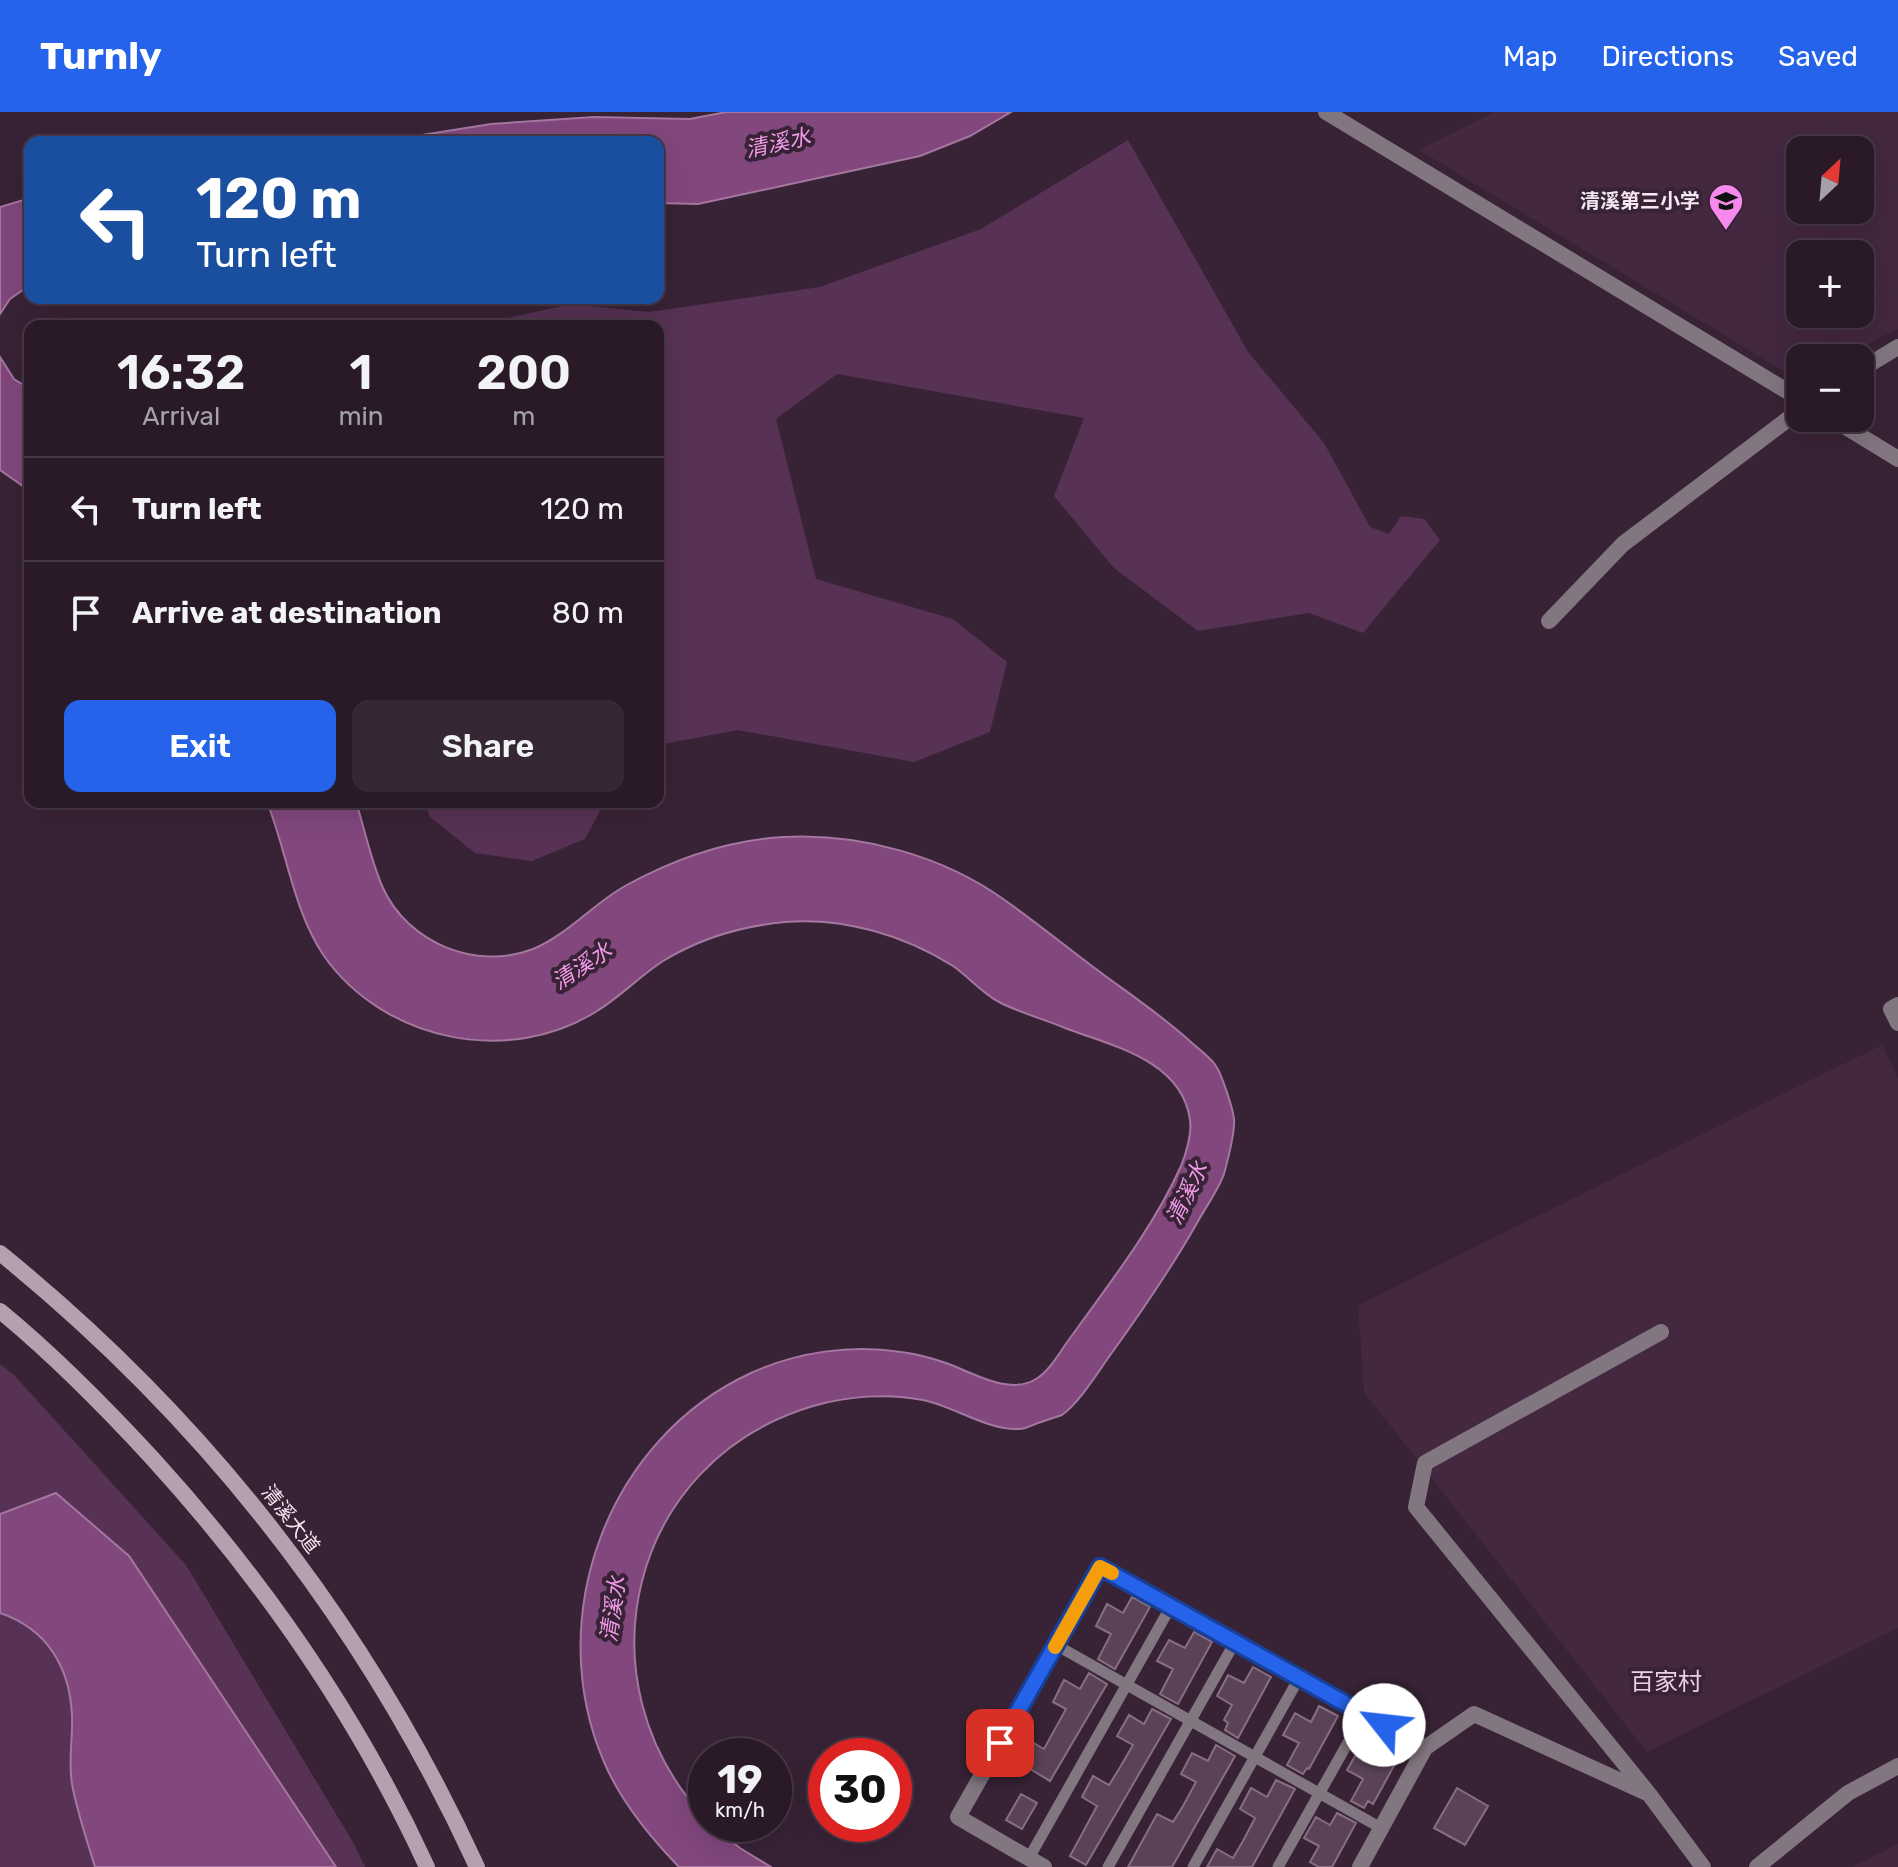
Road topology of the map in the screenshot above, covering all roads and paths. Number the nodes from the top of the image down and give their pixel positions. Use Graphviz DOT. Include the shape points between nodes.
graph roads {
  1 [pos="1326,112"];
  2 [pos="1898,347"];
  3 [pos="1874,362"];
  4 [pos="1786,391"];
  5 [pos="1786,421"];
  6 [pos="1854,432"];
  7 [pos="1898,459"];
  8 [pos="1549,621"];
  9 [pos="0,1253"];
  10 [pos="0,1311"];
  11 [pos="1661,1332"];
  12 [pos="1171,1606"];
  13 [pos="1235,1642"];
  14 [pos="1056,1645"];
  15 [pos="1299,1678"];
  16 [pos="1127,1685"];
  17 [pos="1364,1714"];
  18 [pos="1191,1720"];
  19 [pos="1425,1748"];
  20 [pos="1255,1756"];
  21 [pos="1898,1766"];
  22 [pos="1319,1793"];
  23 [pos="1649,1794"];
  24 [pos="1381,1828"];
  25 [pos="1036,1863"];
  26 [pos="427,1867"];
  27 [pos="477,1867"];
  28 [pos="1108,1867"];
  29 [pos="1193,1867"];
  30 [pos="1278,1867"];
  31 [pos="1360,1867"];
  32 [pos="1703,1867"];
  33 [pos="1757,1867"];
  1 -- 4 [label="street"];
  2 -- 3 [label="street"];
  5 -- 8 [label="street" via="1623,544"];
  6 -- 7 [label="street"];
  9 -- 27 [label="main road, 清溪大道" via="59,1301 152,1391 241,1489 318,1587 393,1705"];
  10 -- 26 [label="main road" via="119,1422 206,1518 281,1614 354,1728"];
  11 -- 23 [label="street" via="1425,1463 1416,1507"];
  12 -- 13 [label="street"];
  12 -- 14 [label="street" via="1100,1567"];
  12 -- 16 [label="lane"];
  13 -- 15 [label="street"];
  13 -- 18 [label="lane"];
  14 -- 16 [label="lane"];
  14 -- 25 [label="street" via="958,1817"];
  15 -- 17 [label="street"];
  15 -- 20 [label="lane"];
  16 -- 18 [label="lane"];
  16 -- 25 [label="lane"];
  17 -- 19 [label="street"];
  17 -- 22 [label="lane"];
  18 -- 20 [label="lane"];
  18 -- 28 [label="lane"];
  19 -- 23 [label="street" via="1474,1714"];
  19 -- 24 [label="street"];
  20 -- 22 [label="lane"];
  20 -- 29 [label="lane"];
  21 -- 33 [label="street" via="1848,1793"];
  22 -- 24 [label="lane"];
  22 -- 30 [label="lane"];
  23 -- 32 [label="street"];
  24 -- 31 [label="street"];
}
